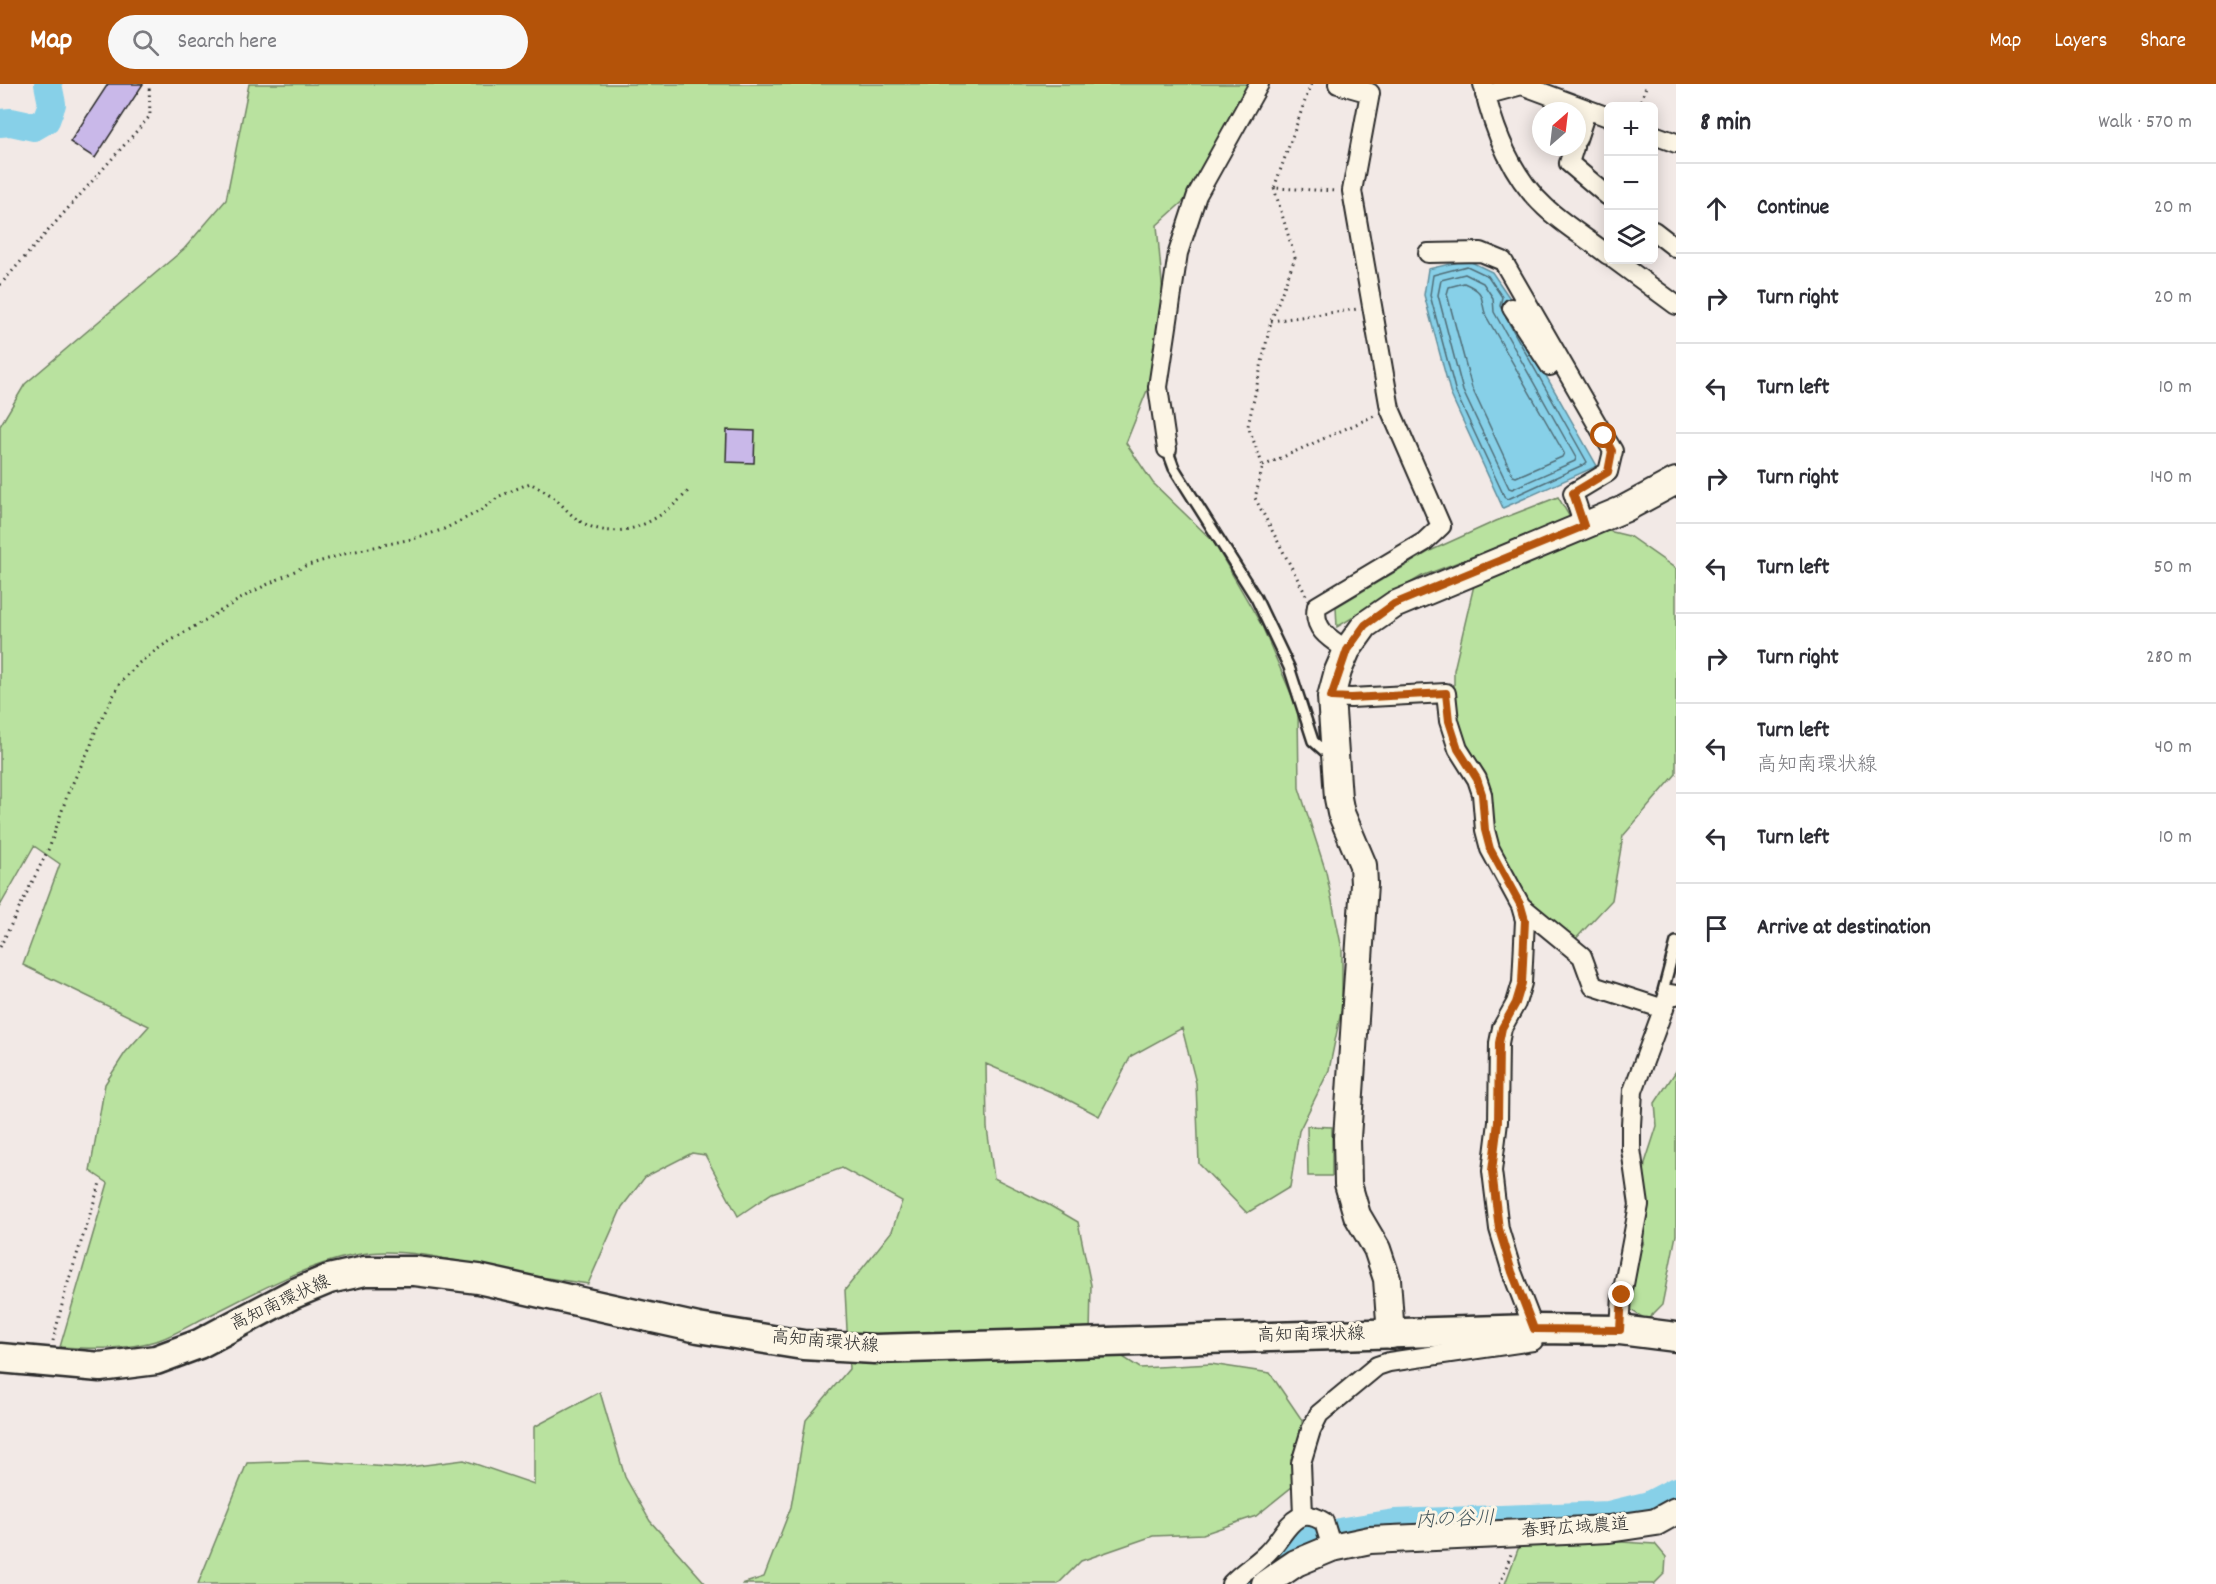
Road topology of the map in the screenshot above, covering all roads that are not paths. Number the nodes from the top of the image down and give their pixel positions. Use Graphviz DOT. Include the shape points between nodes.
graph roads {
  1 [pos="1259,84"];
  2 [pos="1338,84"];
  3 [pos="1484,90"];
  4 [pos="1587,110"];
  5 [pos="1586,113"];
  6 [pos="1604,116"];
  7 [pos="1658,137"];
  8 [pos="1676,143"];
  9 [pos="1571,156"];
  10 [pos="1604,193"];
  11 [pos="1658,235"];
  12 [pos="1676,248"];
  13 [pos="1604,252"];
  14 [pos="1428,253"];
  15 [pos="1620,264"];
  16 [pos="1676,305"];
  17 [pos="1512,308"];
  18 [pos="1604,436"];
  19 [pos="1167,449"];
  20 [pos="1676,481"];
  21 [pos="1584,526"];
  22 [pos="1347,650"];
  23 [pos="1331,697"];
  24 [pos="1336,761"];
  25 [pos="1521,906"];
  26 [pos="1676,942"];
  27 [pos="1670,999"];
  28 [pos="1534,1329"];
  29 [pos="1620,1330"];
  30 [pos="1391,1335"];
  31 [pos="1676,1337"];
  32 [pos="0,1358"];
  33 [pos="1676,1511"];
  34 [pos="1303,1515"];
  35 [pos="1331,1544"];
  36 [pos="1231,1584"];
  37 [pos="1265,1584"];
  1 -- 19 [label="street" via="1197,195 1178,253 1158,387"];
  2 -- 22 [label="street" via="1370,93 1352,192 1390,409 1441,526 1424,542 1317,606 1315,616 1326,636"];
  3 -- 4 [label="street" via="1522,85"];
  3 -- 13 [label="street" via="1497,134 1530,190 1545,207"];
  4 -- 5 [label="street"];
  4 -- 6 [label="street"];
  7 -- 8 [label="street"];
  9 -- 10 [label="street" via="1569,163"];
  11 -- 12 [label="street"];
  14 -- 18 [label="street" via="1481,252 1503,261"];
  15 -- 16 [label="street"];
  17 -- 18 [label="street" via="1598,437"];
  18 -- 21 [label="street" via="1612,451 1608,472 1573,493"];
  19 -- 24 [label="lane" via="1174,468 1256,598 1289,667 1312,741"];
  20 -- 21 [label="street"];
  21 -- 22 [label="street" via="1394,604 1365,625"];
  22 -- 23 [label="street"];
  23 -- 24 [label="street"];
  23 -- 25 [label="street" via="1446,693 1458,749 1482,794 1490,849"];
  24 -- 30 [label="street" via="1341,813 1363,865 1364,884 1347,1138 1348,1184 1357,1215 1377,1249 1387,1279"];
  25 -- 27 [label="street" via="1582,956 1593,986"];
  25 -- 28 [label="street" via="1525,920 1522,983 1499,1043 1498,1122 1492,1171 1499,1229"];
  26 -- 27 [label="lane" via="1663,990"];
  27 -- 29 [label="street" via="1634,1091 1631,1149 1638,1205 1622,1295"];
  28 -- 29 [label="main road, 高知南環状線"];
  28 -- 30 [label="main road, 高知南環状線"];
  28 -- 34 [label="street" via="1533,1341 1377,1366 1319,1414 1311,1430 1301,1464"];
  29 -- 31 [label="main road, 高知南環状線"];
  30 -- 32 [label="main road, 高知南環状線" via="875,1349 803,1345 698,1328 478,1280 415,1271 365,1271 329,1279 292,1294 199,1344 156,1360 100,1367"];
  33 -- 35 [label="street, 春野広域農道" via="1656,1522 1609,1529"];
  34 -- 35 [label="street" via="1324,1522"];
  34 -- 36 [label="street" via="1293,1520 1267,1554"];
  35 -- 37 [label="street, 春野広域農道"];
}
